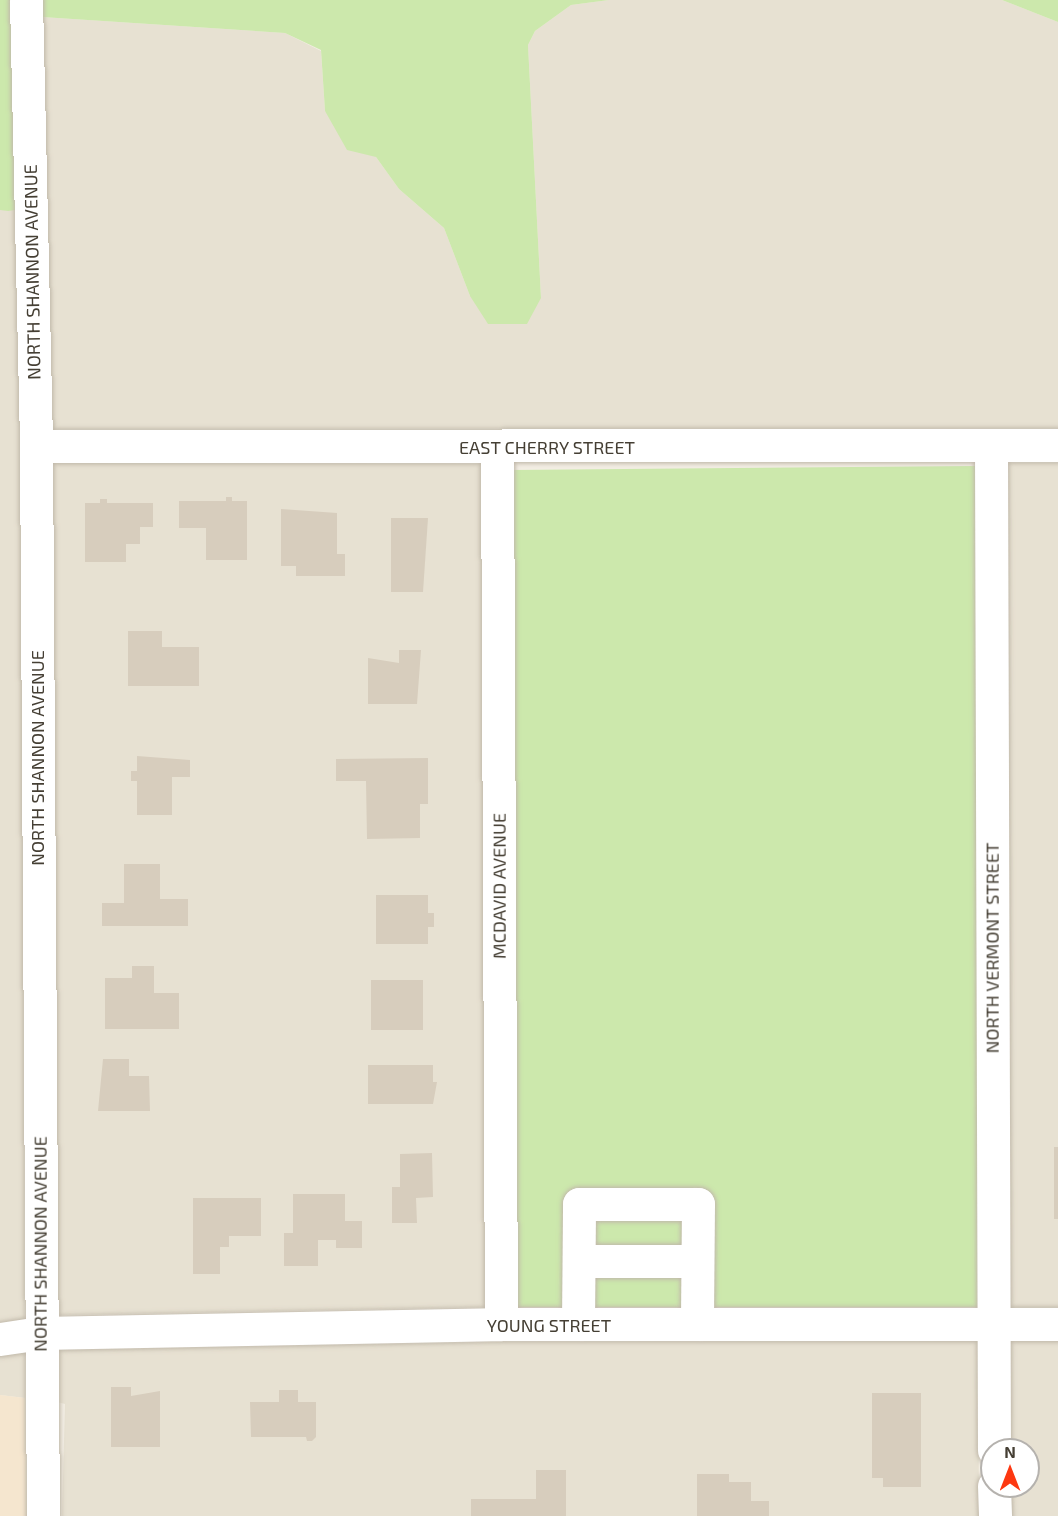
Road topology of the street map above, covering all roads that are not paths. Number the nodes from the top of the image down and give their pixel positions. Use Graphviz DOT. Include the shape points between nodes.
graph roads {
  1 [pos="26,0"];
  2 [pos="1058,445"];
  3 [pos="36,446"];
  4 [pos="991,446"];
  5 [pos="496,447"];
  6 [pos="579,1261"];
  7 [pos="697,1261"];
  8 [pos="501,1324"];
  9 [pos="578,1324"];
  10 [pos="697,1324"];
  11 [pos="993,1324"];
  12 [pos="1058,1324"];
  13 [pos="40,1333"];
  14 [pos="0,1339"];
  15 [pos="994,1438"];
  16 [pos="994,1498"];
  17 [pos="43,1516"];
  18 [pos="994,1516"];
  1 -- 3 [label="street, NORTH SHANNON AVENUE"];
  2 -- 4 [label="street, EAST CHERRY STREET"];
  3 -- 5 [label="street, EAST CHERRY STREET"];
  3 -- 13 [label="street, NORTH SHANNON AVENUE"];
  4 -- 5 [label="street, EAST CHERRY STREET"];
  4 -- 11 [label="street, NORTH VERMONT STREET"];
  5 -- 8 [label="street, MCDAVID AVENUE"];
  6 -- 7 [label="street"];
  6 -- 7 [label="street" via="579,1203 698,1203"];
  6 -- 9 [label="street"];
  7 -- 10 [label="street"];
  8 -- 9 [label="street, YOUNG STREET"];
  8 -- 13 [label="street, YOUNG STREET"];
  9 -- 10 [label="street, YOUNG STREET"];
  10 -- 11 [label="street, YOUNG STREET"];
  11 -- 12 [label="street, YOUNG STREET"];
  11 -- 15 [label="street, NORTH VERMONT STREET"];
  13 -- 14 [label="street, YOUNG STREET"];
  13 -- 17 [label="street, NORTH SHANNON AVENUE"];
  16 -- 18 [label="street"];
}
